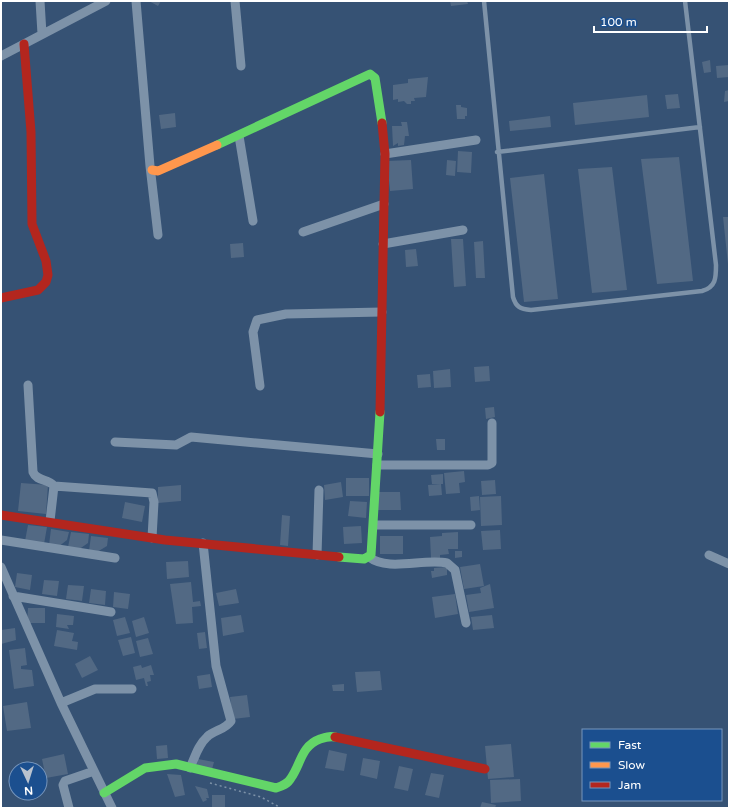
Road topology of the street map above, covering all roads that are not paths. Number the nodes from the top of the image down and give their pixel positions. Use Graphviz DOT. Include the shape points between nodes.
graph roads {
  1 [pos="40,1"];
  2 [pos="106,1"];
  3 [pos="136,1"];
  4 [pos="235,1"];
  5 [pos="484,1"];
  6 [pos="685,1"];
  7 [pos="42,34"];
  8 [pos="24,44"];
  9 [pos="1,56"];
  10 [pos="241,66"];
  11 [pos="700,128"];
  12 [pos="239,136"];
  13 [pos="476,140"];
  14 [pos="498,152"];
  15 [pos="385,154"];
  16 [pos="152,170"];
  17 [pos="384,204"];
  18 [pos="252,221"];
  19 [pos="462,230"];
  20 [pos="302,232"];
  21 [pos="158,235"];
  22 [pos="383,244"];
  23 [pos="1,298"];
  24 [pos="382,312"];
  25 [pos="28,385"];
  26 [pos="260,386"];
  27 [pos="492,423"];
  28 [pos="115,442"];
  29 [pos="378,454"];
  30 [pos="377,465"];
  31 [pos="54,486"];
  32 [pos="319,490"];
  33 [pos="1,515"];
  34 [pos="50,521"];
  35 [pos="374,525"];
  36 [pos="471,526"];
  37 [pos="152,538"];
  38 [pos="1,540"];
  39 [pos="203,543"];
  40 [pos="317,555"];
  41 [pos="709,555"];
  42 [pos="369,557"];
  43 [pos="115,558"];
  44 [pos="729,564"];
  45 [pos="1,567"];
  46 [pos="14,596"];
  47 [pos="111,612"];
  48 [pos="466,623"];
  49 [pos="132,689"];
  50 [pos="61,703"];
  51 [pos="190,768"];
  52 [pos="485,769"];
  53 [pos="94,771"];
  54 [pos="104,793"];
  55 [pos="69,808"];
  56 [pos="112,808"];
  1 -- 7 [label="street"];
  2 -- 7 [label="street"];
  3 -- 16 [label="street"];
  4 -- 10 [label="street"];
  5 -- 14 [label="lane"];
  6 -- 11 [label="lane"];
  7 -- 8 [label="street"];
  8 -- 9 [label="street"];
  8 -- 23 [label="street" via="30,110 32,224 37,244 47,265 48,275 40,288"];
  11 -- 14 [label="lane"];
  11 -- 14 [label="lane" via="716,265 714,284 702,291 521,309 515,304 513,297"];
  12 -- 15 [label="street" via="370,74 375,78"];
  12 -- 16 [label="street" via="158,171"];
  12 -- 18 [label="street"];
  13 -- 15 [label="street"];
  15 -- 17 [label="street"];
  16 -- 21 [label="street"];
  17 -- 20 [label="street"];
  17 -- 22 [label="street"];
  19 -- 22 [label="street"];
  22 -- 24 [label="street"];
  24 -- 26 [label="street" via="286,314 257,320 253,332"];
  24 -- 29 [label="street"];
  25 -- 31 [label="street" via="33,472 38,479 51,482"];
  27 -- 30 [label="street" via="492,463 488,466"];
  28 -- 29 [label="street" via="176,445 191,437"];
  29 -- 30 [label="street"];
  30 -- 35 [label="street"];
  31 -- 34 [label="street"];
  31 -- 37 [label="street" via="152,493"];
  32 -- 40 [label="street"];
  33 -- 34 [label="street"];
  34 -- 37 [label="street"];
  35 -- 36 [label="street"];
  35 -- 42 [label="street" via="372,551"];
  37 -- 39 [label="street"];
  38 -- 43 [label="street"];
  39 -- 40 [label="street"];
  39 -- 51 [label="street" via="216,666 231,721 227,726 207,736"];
  40 -- 42 [label="street" via="364,559"];
  41 -- 44 [label="street"];
  42 -- 48 [label="street" via="375,562 385,563 447,562 455,570"];
  45 -- 46 [label="street"];
  46 -- 47 [label="street"];
  46 -- 50 [label="street"];
  49 -- 50 [label="street" via="96,689"];
  50 -- 53 [label="street"];
  51 -- 52 [label="street" via="276,788 283,787 289,782 307,745 329,736"];
  51 -- 54 [label="street" via="176,764 145,768"];
  53 -- 54 [label="street"];
  53 -- 55 [label="street" via="65,781 63,785"];
  54 -- 56 [label="street"];
}
